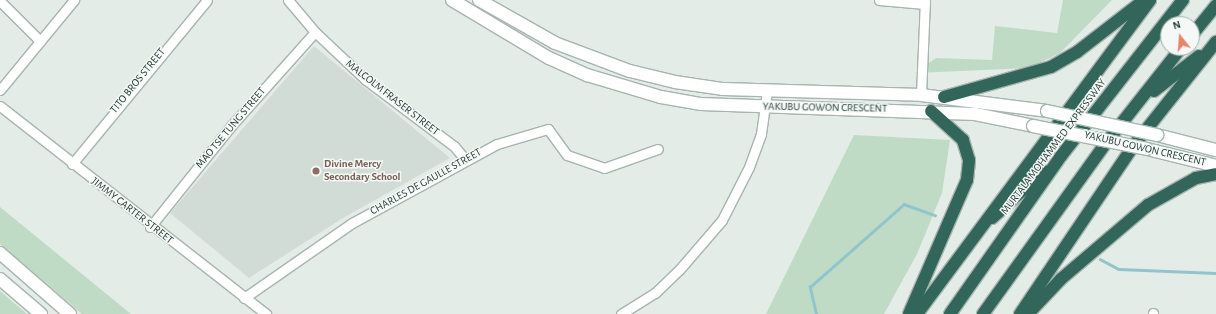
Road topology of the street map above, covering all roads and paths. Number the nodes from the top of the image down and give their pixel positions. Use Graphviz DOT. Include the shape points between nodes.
graph roads {
  1 [pos="74,0"];
  2 [pos="207,0"];
  3 [pos="288,0"];
  4 [pos="452,0"];
  5 [pos="479,0"];
  6 [pos="879,0"];
  7 [pos="1144,0"];
  8 [pos="1150,0"];
  9 [pos="1183,0"];
  10 [pos="0,1"];
  11 [pos="925,2"];
  12 [pos="1216,5"];
  13 [pos="1200,26"];
  14 [pos="315,32"];
  15 [pos="40,42"];
  16 [pos="1216,43"];
  17 [pos="1175,56"];
  18 [pos="0,90"];
  19 [pos="767,91"];
  20 [pos="921,94"];
  21 [pos="944,97"];
  22 [pos="1138,103"];
  23 [pos="0,106"];
  24 [pos="766,107"];
  25 [pos="931,111"];
  26 [pos="658,149"];
  27 [pos="1216,150"];
  28 [pos="1062,156"];
  29 [pos="465,159"];
  30 [pos="72,164"];
  31 [pos="1216,166"];
  32 [pos="1216,174"];
  33 [pos="150,227"];
  34 [pos="972,236"];
  35 [pos="0,253"];
  36 [pos="0,279"];
  37 [pos="996,293"];
  38 [pos="244,298"];
  39 [pos="41,314"];
  40 [pos="70,314"];
  41 [pos="266,314"];
  42 [pos="621,314"];
  43 [pos="909,314"];
  44 [pos="917,314"];
  45 [pos="950,314"];
  46 [pos="983,314"];
  47 [pos="991,314"];
  48 [pos="1020,314"];
  49 [pos="1028,314"];
  1 -- 15 [label="street"];
  2 -- 30 [label="street, TITO BROS STREET"];
  3 -- 14 [label="street, MALCOLM FRASER STREET"];
  4 -- 24 [label="main road, YAKUBU GOWON CRESCENT" via="548,58 625,88 701,104"];
  5 -- 19 [label="main road, YAKUBU GOWON CRESCENT" via="555,43 630,71 723,89"];
  6 -- 11 [label="street"];
  7 -- 21 [label="highway" via="1077,52 1051,67"];
  8 -- 34 [label="highway"];
  9 -- 28 [label="highway, MURTALA MOHAMMED EXPRESSWAY"];
  10 -- 15 [label="street"];
  11 -- 20 [label="street"];
  12 -- 13 [label="highway"];
  14 -- 29 [label="street, MALCOLM FRASER STREET" via="366,80 454,146"];
  14 -- 33 [label="street, MAO TSE TUNG STREET" via="231,126"];
  15 -- 18 [label="street"];
  16 -- 22 [label="highway"];
  16 -- 48 [label="highway" via="1126,157"];
  17 -- 22 [label="highway"];
  19 -- 20 [label="main road, YAKUBU GOWON CRESCENT"];
  19 -- 24 [label="street"];
  20 -- 21 [label="main road, YAKUBU GOWON CRESCENT"];
  21 -- 27 [label="main road, YAKUBU GOWON CRESCENT, bridge" via="1046,112"];
  22 -- 37 [label="highway"];
  23 -- 30 [label="street, JIMMY CARTER STREET"];
  24 -- 25 [label="main road, YAKUBU GOWON CRESCENT"];
  24 -- 42 [label="street" via="750,167 722,220 675,275"];
  25 -- 31 [label="main road, YAKUBU GOWON CRESCENT, bridge" via="975,114 1147,149"];
  25 -- 43 [label="highway" via="963,140 969,160 967,180"];
  26 -- 29 [label="street, CHARLES DE GAULLE STREET" via="614,167 600,168 567,155 548,129"];
  28 -- 34 [label="highway"];
  28 -- 45 [label="highway, MURTALA MOHAMMED EXPRESSWAY"];
  29 -- 38 [label="street, CHARLES DE GAULLE STREET" via="352,223"];
  30 -- 33 [label="street, JIMMY CARTER STREET"];
  32 -- 49 [label="highway" via="1196,178 1148,205 1060,279"];
  33 -- 38 [label="street, JIMMY CARTER STREET"];
  34 -- 44 [label="highway"];
  35 -- 40 [label="main road"];
  36 -- 39 [label="main road"];
  37 -- 46 [label="highway"];
  37 -- 47 [label="highway"];
  38 -- 41 [label="street, JIMMY CARTER STREET"];
}
